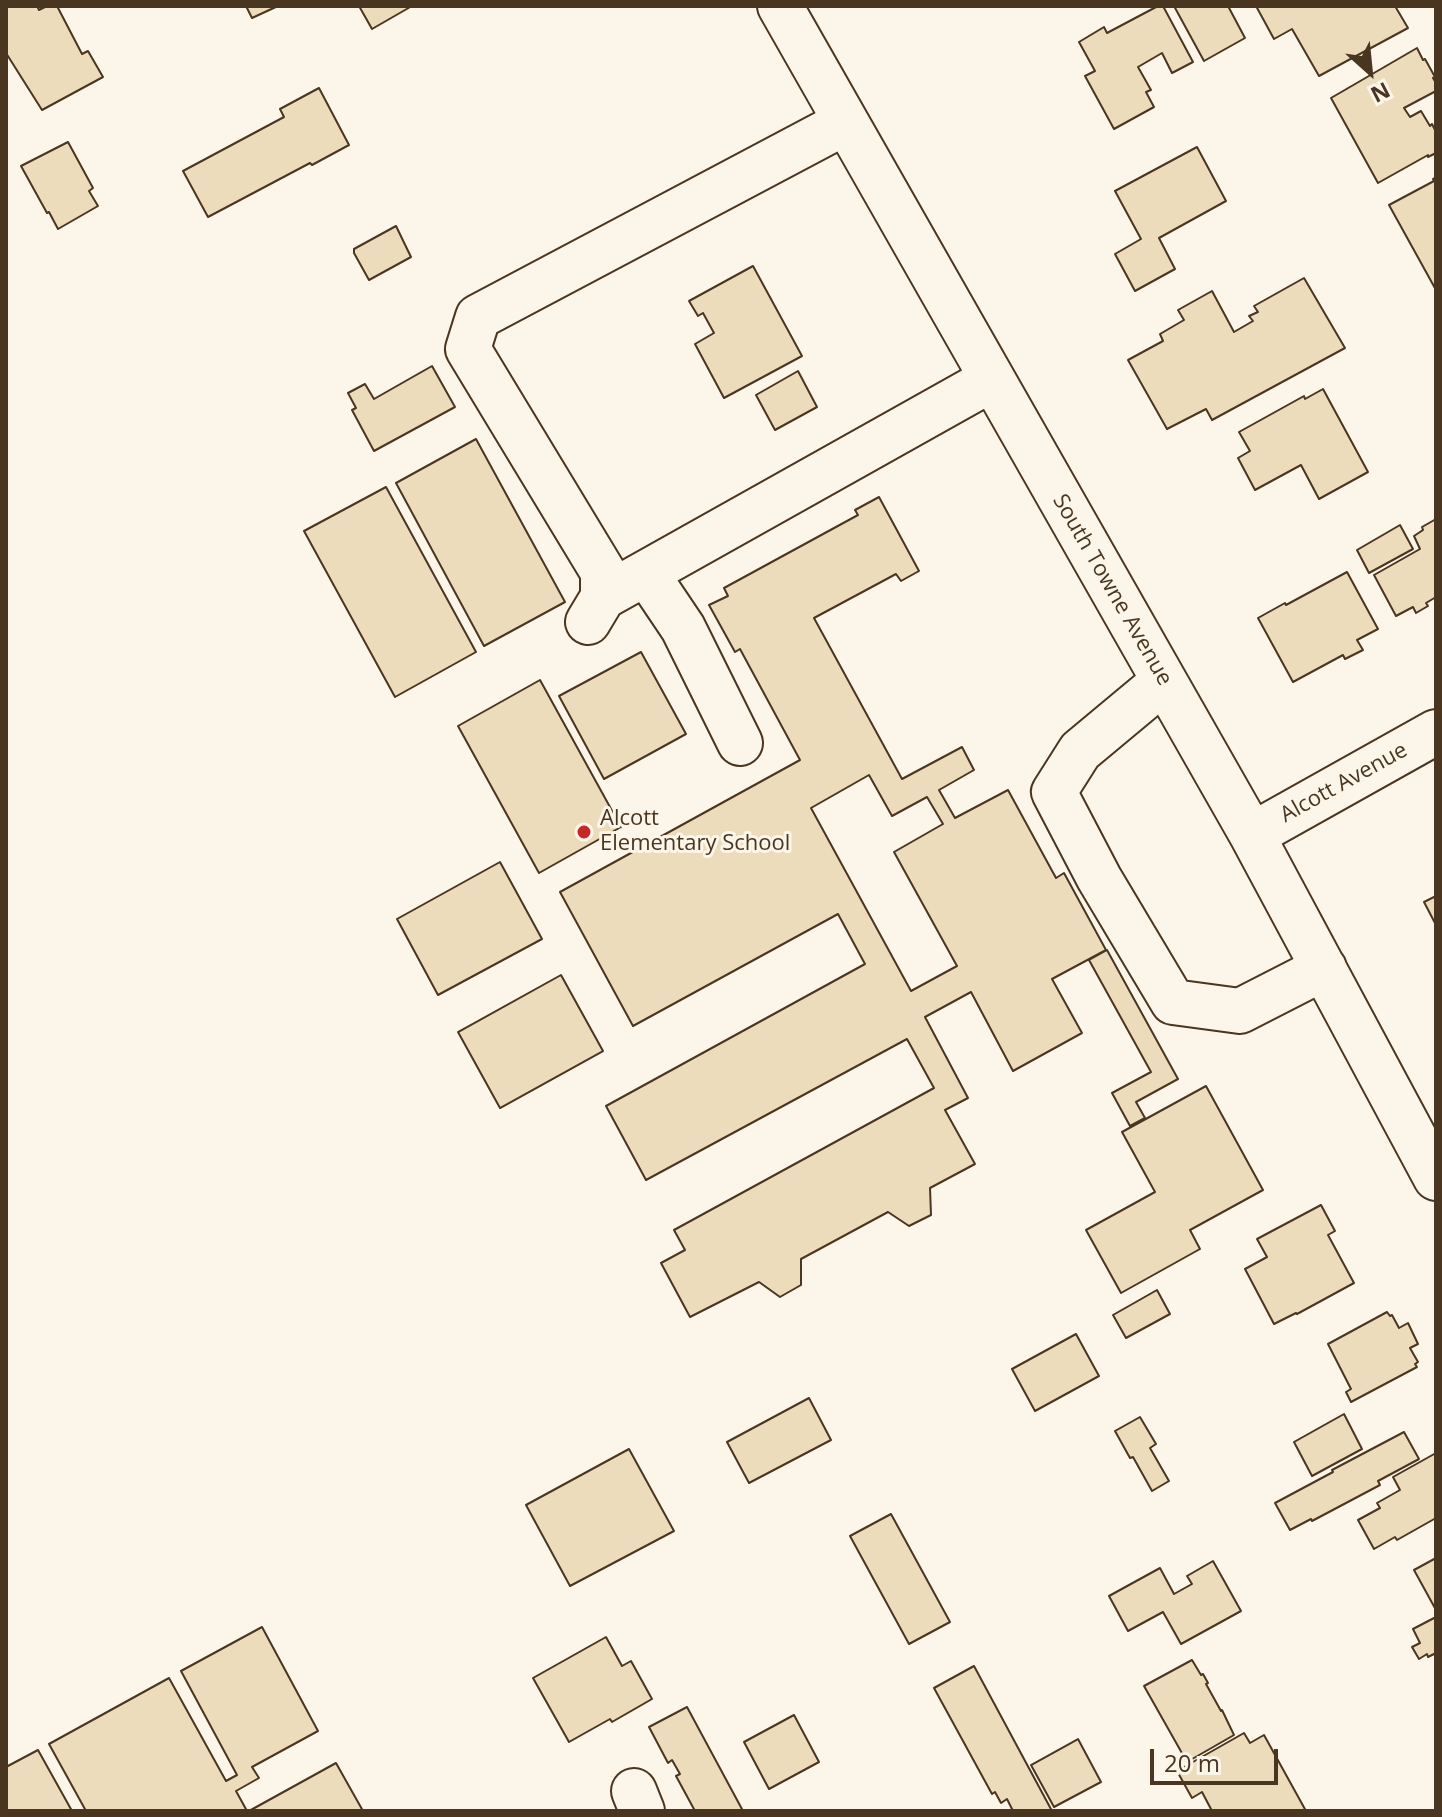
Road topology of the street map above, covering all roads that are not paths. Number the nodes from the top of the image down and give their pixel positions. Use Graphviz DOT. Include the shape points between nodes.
graph roads {
  1 [pos="780,6"];
  2 [pos="846,122"];
  3 [pos="992,379"];
  4 [pos="646,573"];
  5 [pos="1164,681"];
  6 [pos="1436,732"];
  7 [pos="740,743"];
  8 [pos="1252,835"];
  9 [pos="1324,968"];
  10 [pos="1436,1178"];
  1 -- 2 [label="street, South Towne Avenue"];
  2 -- 3 [label="street, South Towne Avenue"];
  2 -- 4 [label="street" via="478,317 468,349 603,572 596,610"];
  3 -- 4 [label="street"];
  3 -- 5 [label="street, South Towne Avenue"];
  4 -- 7 [label="street" via="683,628"];
  5 -- 8 [label="street, South Towne Avenue"];
  5 -- 9 [label="street" via="1080,751 1054,792 1099,878 1173,1002 1240,1011"];
  6 -- 8 [label="street, Alcott Avenue"];
  8 -- 9 [label="street, South Towne Avenue"];
  9 -- 10 [label="street, South Towne Avenue"];
}
